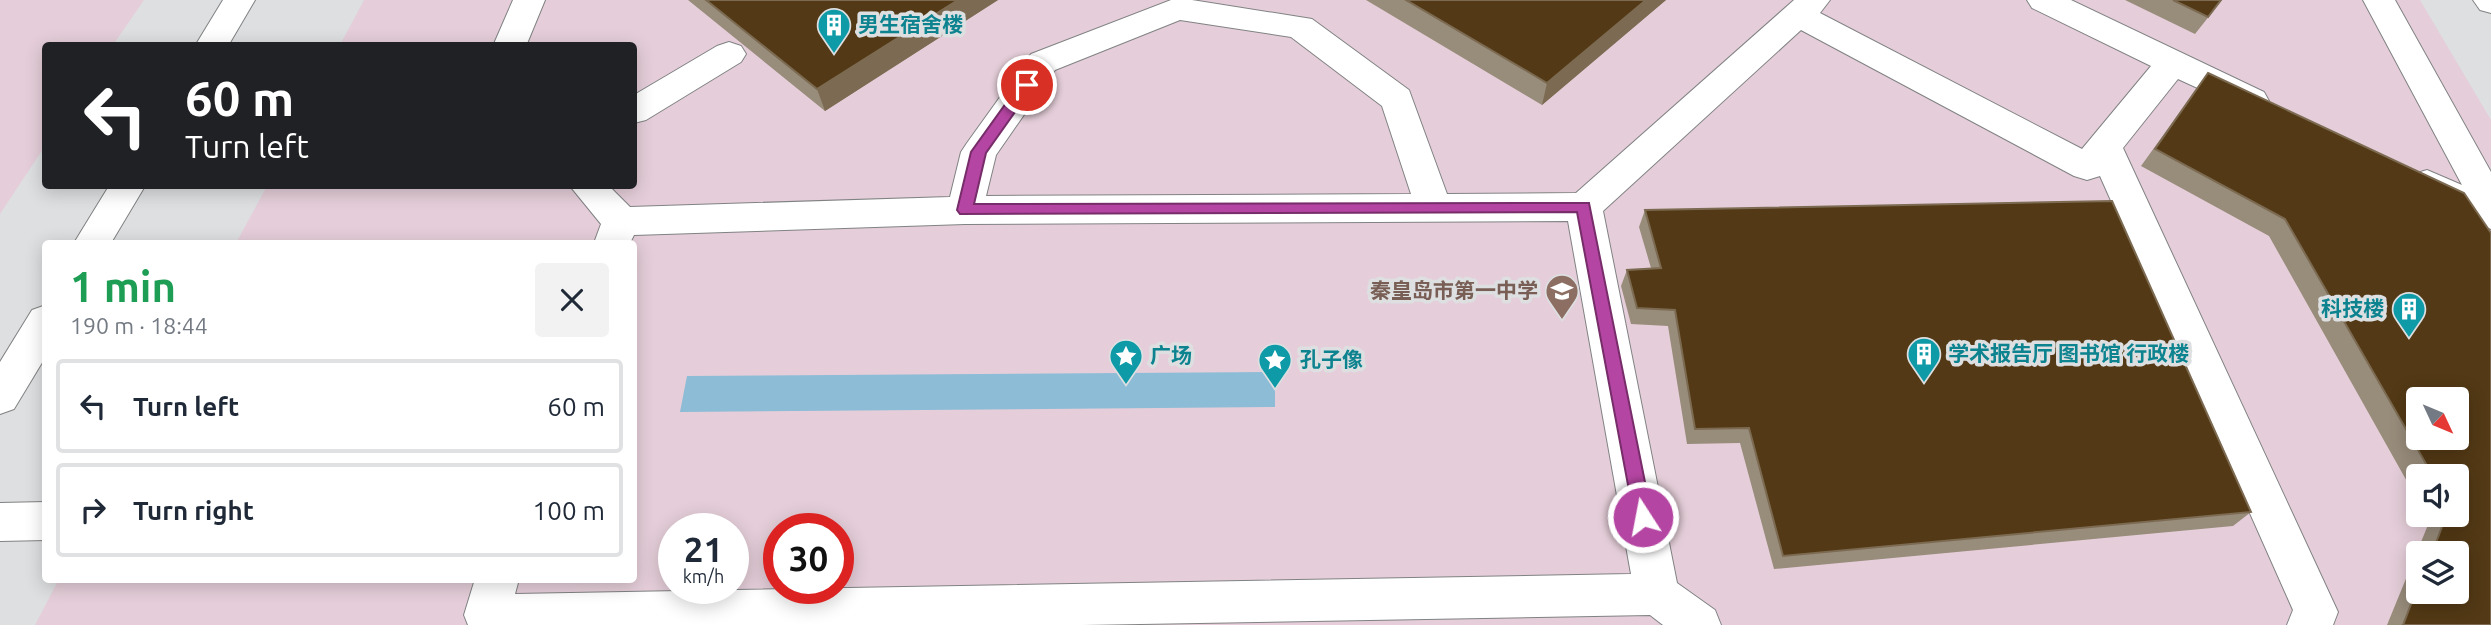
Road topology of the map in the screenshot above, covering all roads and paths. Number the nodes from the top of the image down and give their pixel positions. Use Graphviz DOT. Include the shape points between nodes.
graph roads {
  1 [pos="239,0"];
  2 [pos="528,0"];
  3 [pos="2043,0"];
  4 [pos="2379,0"];
  5 [pos="1178,5"];
  6 [pos="1806,7"];
  7 [pos="213,42"];
  8 [pos="511,42"];
  9 [pos="729,54"];
  10 [pos="2173,63"];
  11 [pos="637,109"];
  12 [pos="2279,114"];
  13 [pos="2104,146"];
  14 [pos="2404,173"];
  15 [pos="125,189"];
  16 [pos="590,189"];
  17 [pos="2491,205"];
  18 [pos="1584,207"];
  19 [pos="1434,208"];
  20 [pos="965,210"];
  21 [pos="2491,215"];
  22 [pos="617,232"];
  23 [pos="94,240"];
  24 [pos="42,328"];
  25 [pos="0,397"];
  26 [pos="42,520"];
  27 [pos="0,522"];
  28 [pos="1657,594"];
  29 [pos="485,606"];
  30 [pos="1460,611"];
  31 [pos="886,616"];
  32 [pos="1699,625"];
  33 [pos="2309,625"];
  1 -- 7 [label="street"];
  2 -- 8 [label="street"];
  3 -- 10 [label="street"];
  4 -- 17 [label="street"];
  5 -- 19 [label="street" via="1300,27 1397,99"];
  5 -- 20 [label="street" via="1043,62 979,152"];
  6 -- 13 [label="street" via="2087,167"];
  6 -- 18 [label="street"];
  9 -- 11 [label="street"];
  10 -- 12 [label="street"];
  10 -- 13 [label="street"];
  13 -- 33 [label="street" via="2316,612"];
  14 -- 21 [label="street"];
  15 -- 23 [label="street"];
  16 -- 22 [label="street"];
  18 -- 19 [label="street"];
  18 -- 28 [label="street"];
  19 -- 20 [label="street"];
  20 -- 22 [label="street"];
  24 -- 25 [label="street"];
  26 -- 27 [label="street"];
  28 -- 30 [label="street"];
  28 -- 32 [label="street"];
  29 -- 31 [label="street"];
  30 -- 31 [label="street"];
}
